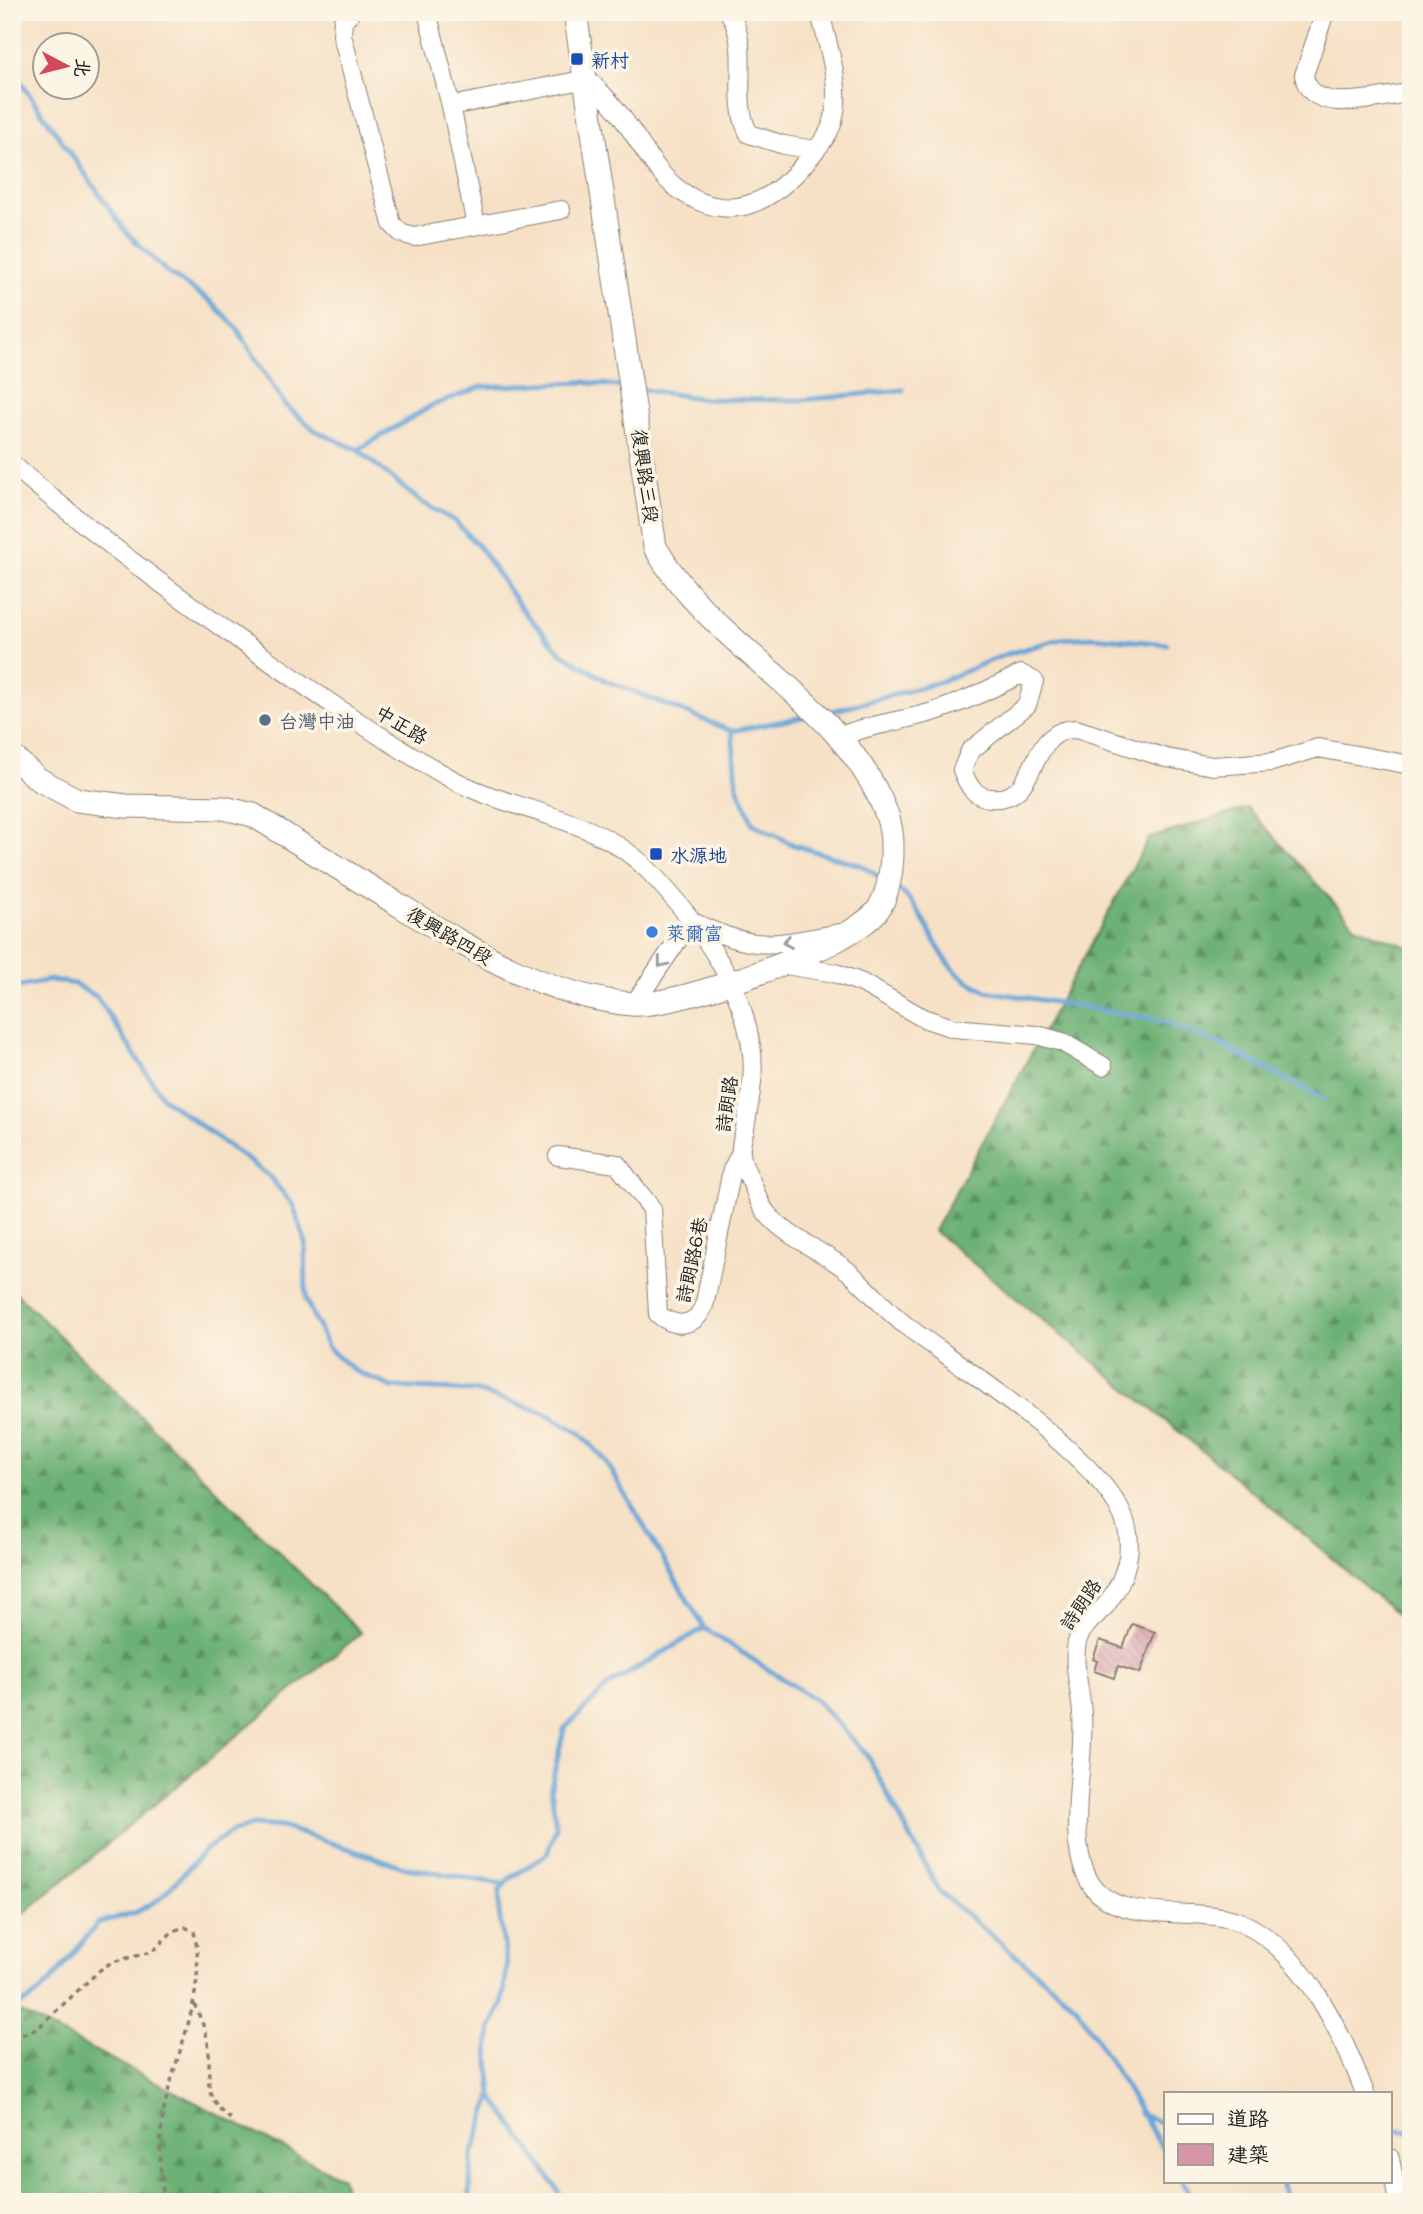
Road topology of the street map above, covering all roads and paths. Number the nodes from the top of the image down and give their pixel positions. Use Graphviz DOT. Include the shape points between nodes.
graph roads {
  1 [pos="351,12"];
  2 [pos="427,12"];
  3 [pos="575,12"];
  4 [pos="729,12"];
  5 [pos="820,12"];
  6 [pos="1325,12"];
  7 [pos="587,79"];
  8 [pos="1411,93"];
  9 [pos="451,106"];
  10 [pos="815,150"];
  11 [pos="561,209"];
  12 [pos="476,225"];
  13 [pos="12,464"];
  14 [pos="840,736"];
  15 [pos="12,757"];
  16 [pos="1411,765"];
  17 [pos="886,888"];
  18 [pos="691,921"];
  19 [pos="855,930"];
  20 [pos="779,964"];
  21 [pos="732,980"];
  22 [pos="634,1004"];
  23 [pos="1103,1066"];
  24 [pos="740,1154"];
  25 [pos="558,1156"];
  26 [pos="194,2002"];
  27 [pos="12,2033"];
  28 [pos="1365,2092"];
  29 [pos="232,2120"];
  30 [pos="1392,2169"];
  31 [pos="164,2202"];
  32 [pos="1398,2202"];
  1 -- 12 [label="street" via="343,21 342,35 391,224 414,237"];
  2 -- 9 [label="street"];
  3 -- 7 [label="main road, 復興路三段"];
  4 -- 10 [label="street" via="740,41 740,108 749,134"];
  5 -- 10 [label="street" via="836,95 831,127"];
  6 -- 8 [label="street" via="1304,75 1313,94 1353,101"];
  7 -- 9 [label="street"];
  7 -- 10 [label="street" via="611,102 668,180 703,204 750,206 771,196"];
  7 -- 14 [label="main road, 復興路三段" via="655,547 671,576 700,606"];
  9 -- 12 [label="street"];
  11 -- 12 [label="street"];
  13 -- 18 [label="street, 中正路" via="84,527 339,710 455,781 615,841 650,872"];
  14 -- 16 [label="street" via="933,712 1021,674 1034,681 1027,705 970,751 962,770 976,795 992,799 1009,796 1022,787 1049,739 1063,730 1076,729 1166,758 1213,766 1272,762 1318,747"];
  14 -- 17 [label="main road, 復興路三段" via="868,775 888,818 892,855"];
  15 -- 22 [label="main road, 復興路四段" via="38,779 77,800 224,808 253,815 504,965 578,995"];
  17 -- 19 [label="main road, 復興路四段" via="877,911"];
  19 -- 18 [label="street, one-way" via="755,945 728,940"];
  18 -- 21 [label="street, 中正路"];
  18 -- 22 [label="street, one-way"];
  19 -- 20 [label="main road, 復興路四段" via="814,953"];
  20 -- 21 [label="main road, 復興路四段"];
  20 -- 23 [label="street" via="835,973 923,1018 953,1028 1037,1035 1062,1042"];
  21 -- 22 [label="main road, 復興路四段" via="665,1002"];
  21 -- 24 [label="street, 詩朗路" via="751,1044 753,1078"];
  24 -- 25 [label="street, 詩朗路6巷" via="732,1170 705,1303 701,1317 692,1323 667,1322 658,1314 652,1209 646,1197 635,1191 617,1164"];
  24 -- 28 [label="street, 詩朗路" via="763,1211 788,1234 844,1268 905,1325 967,1367 1061,1444 1106,1489 1123,1516 1130,1549 1125,1573 1077,1641 1083,1717 1081,1864 1092,1889 1113,1903 1240,1922 1273,1942 1342,2035"];
  26 -- 27 [label="path" via="197,1944 194,1932 185,1927 173,1931 152,1952 112,1962 100,1970 37,2029"];
  26 -- 29 [label="path" via="206,2031 209,2092 215,2107"];
  26 -- 31 [label="path" via="164,2107 160,2171"];
  30 -- 32 [label="street"];
}
